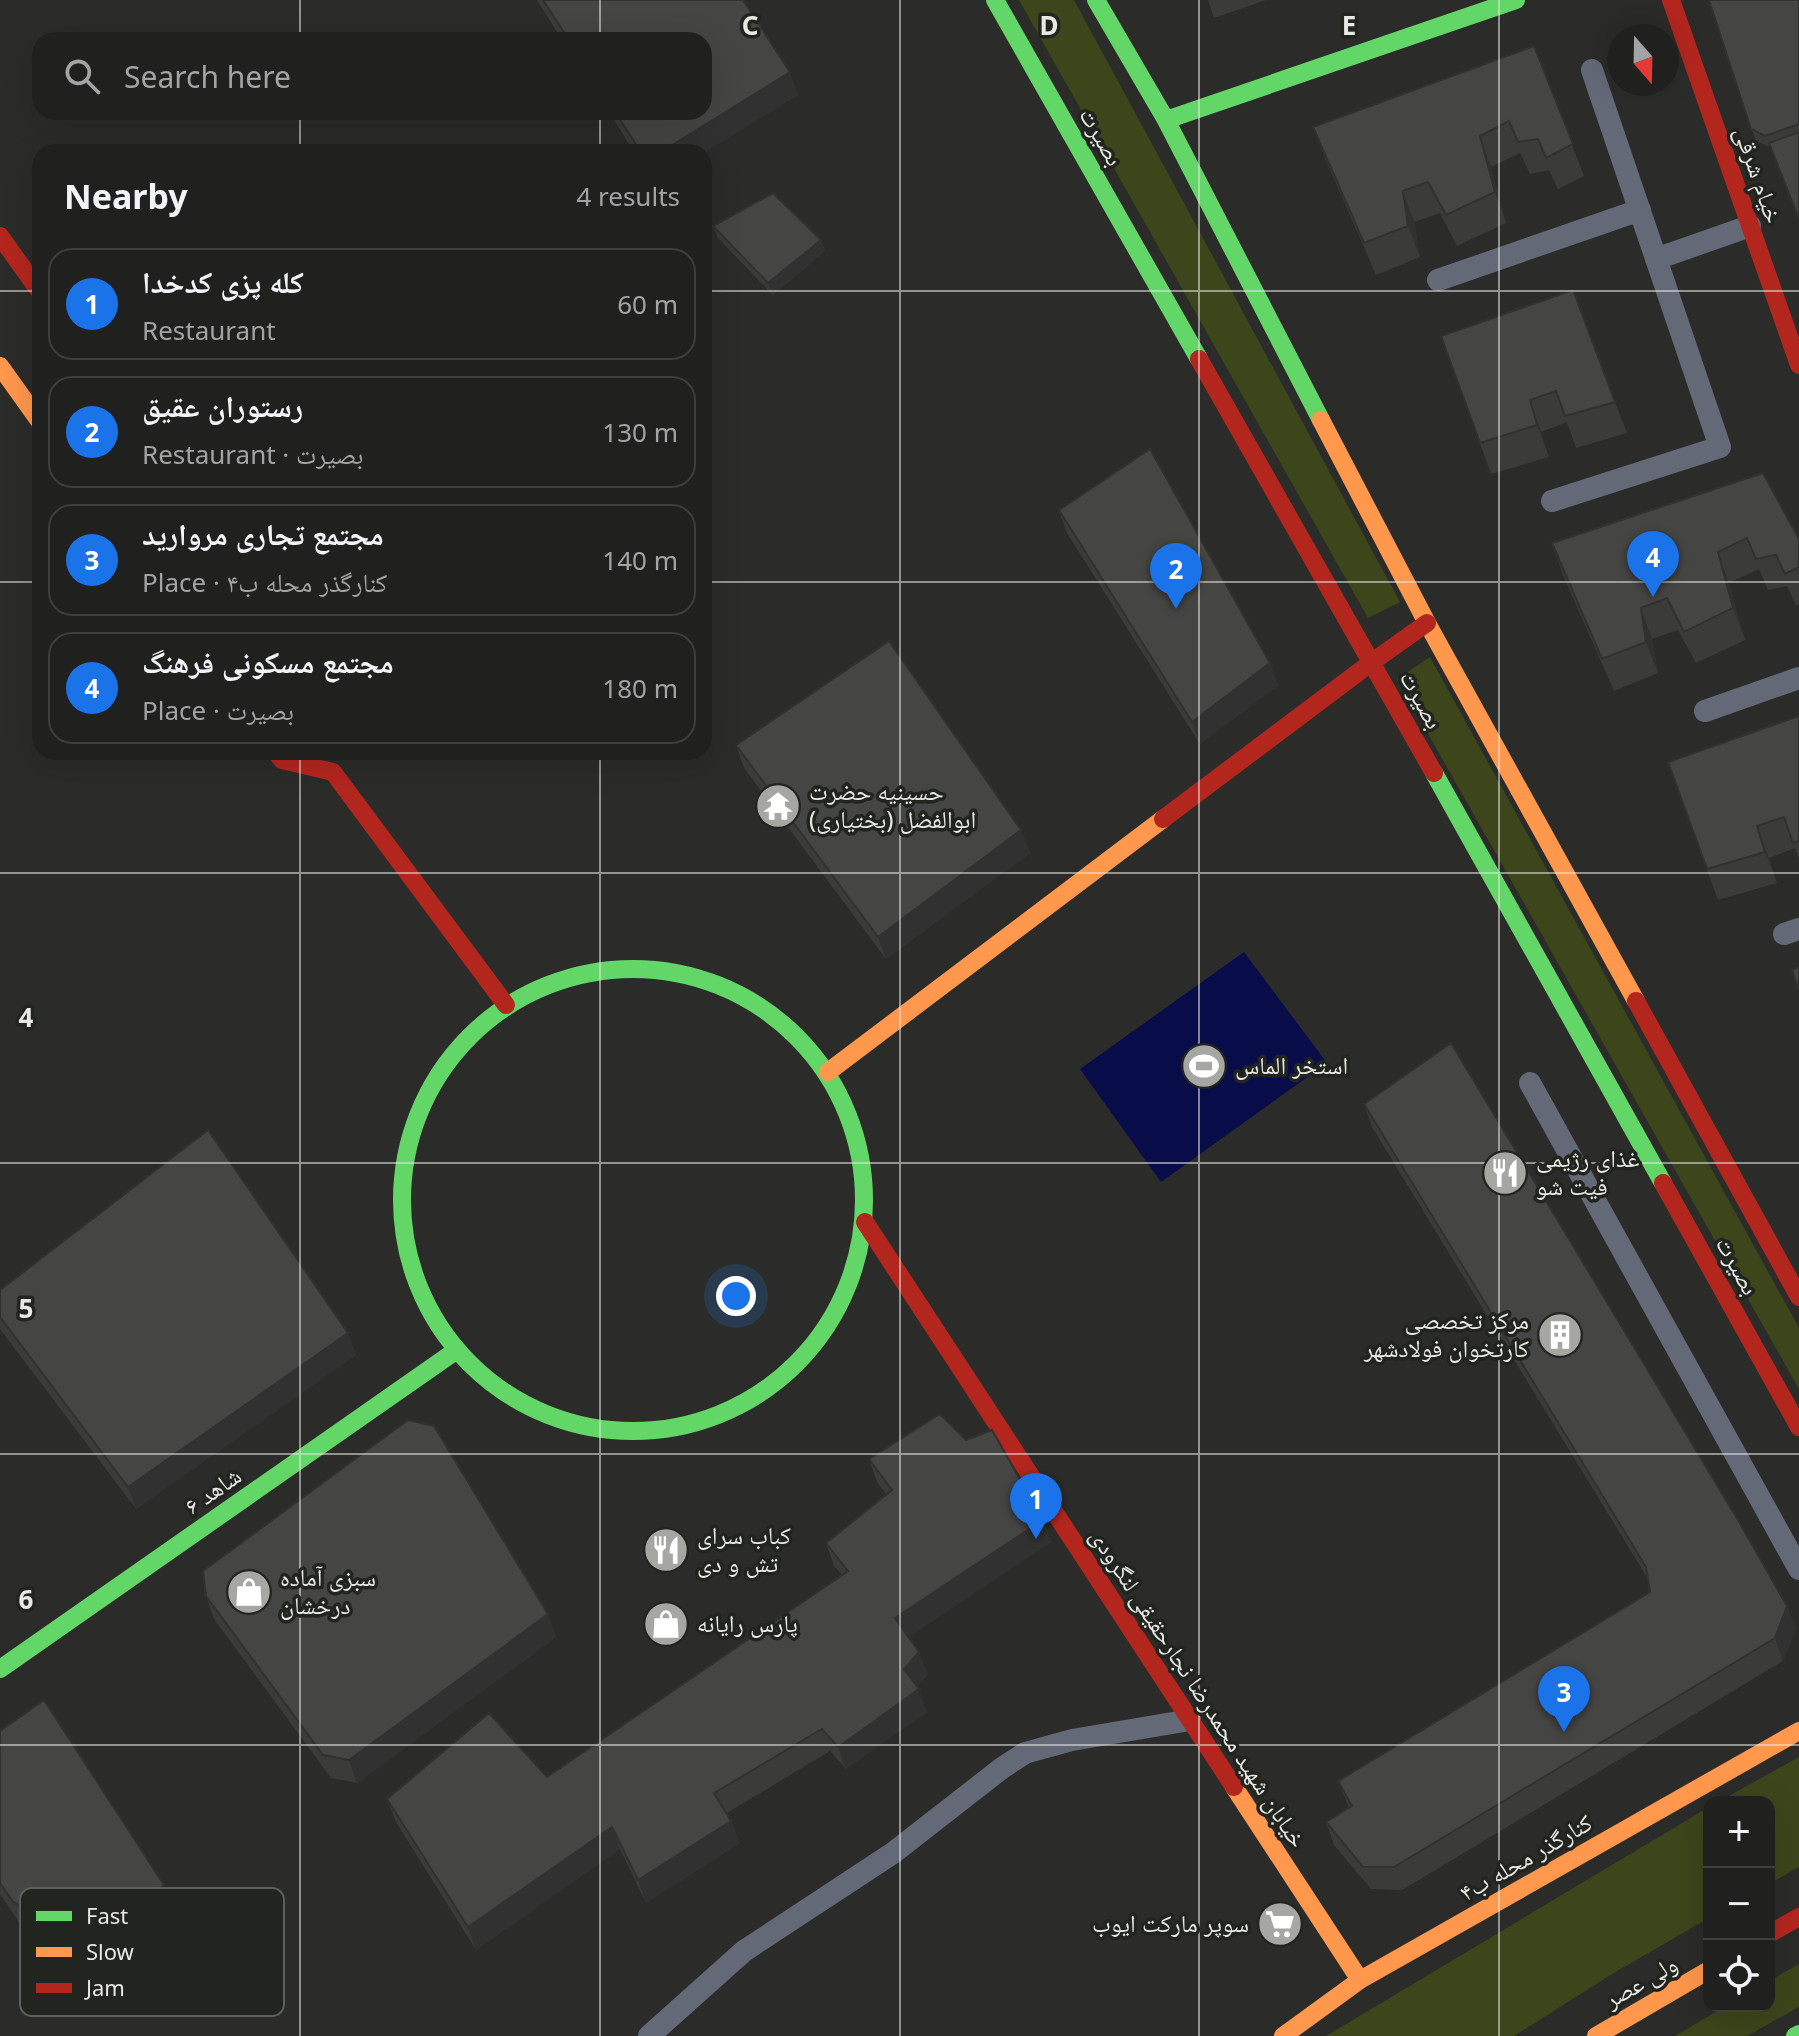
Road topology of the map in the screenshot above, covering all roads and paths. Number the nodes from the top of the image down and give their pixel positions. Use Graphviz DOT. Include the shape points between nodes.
graph roads {
  1 [pos="995,0"];
  2 [pos="1096,0"];
  3 [pos="1516,0"];
  4 [pos="1671,0"];
  5 [pos="1470,8"];
  6 [pos="1592,70"];
  7 [pos="1166,120"];
  8 [pos="1640,210"];
  9 [pos="1750,226"];
  10 [pos="0,236"];
  11 [pos="1656,259"];
  12 [pos="1438,280"];
  13 [pos="32,281"];
  14 [pos="1799,365"];
  15 [pos="0,366"];
  16 [pos="32,411"];
  17 [pos="1552,501"];
  18 [pos="1427,623"];
  19 [pos="1372,662"];
  20 [pos="1799,678"];
  21 [pos="1705,711"];
  22 [pos="282,760"];
  23 [pos="335,760"];
  24 [pos="333,772"];
  25 [pos="506,1005"];
  26 [pos="828,1072"];
  27 [pos="1530,1083"];
  28 [pos="865,1222"];
  29 [pos="1799,1297"];
  30 [pos="454,1352"];
  31 [pos="1799,1427"];
  32 [pos="1799,1569"];
  33 [pos="0,1669"];
  34 [pos="1190,1720"];
  35 [pos="1799,1731"];
  36 [pos="1799,1917"];
  37 [pos="1775,1931"];
  38 [pos="1703,1974"];
  39 [pos="1360,1980"];
  40 [pos="649,2036"];
  41 [pos="1283,2036"];
  42 [pos="1596,2036"];
  1 -- 19 [label="street, بصیرت"];
  2 -- 7 [label="street, بصیرت"];
  3 -- 5 [label="street"];
  4 -- 9 [label="street, خیام شرقی"];
  5 -- 7 [label="street"];
  6 -- 8 [label="lane"];
  7 -- 18 [label="street, بصیرت"];
  8 -- 11 [label="lane"];
  8 -- 12 [label="lane"];
  9 -- 11 [label="lane"];
  9 -- 14 [label="street, خیام شرقی"];
  10 -- 13 [label="street"];
  11 -- 17 [label="lane" via="1720,447"];
  15 -- 16 [label="street"];
  18 -- 19 [label="street"];
  18 -- 29 [label="street, بصیرت"];
  19 -- 26 [label="street"];
  19 -- 31 [label="street, بصیرت"];
  20 -- 21 [label="lane"];
  22 -- 24 [label="street"];
  23 -- 24 [label="street"];
  24 -- 25 [label="street"];
  25 -- 26 [label="street" via="570,976 629,969 715,982 779,1018"];
  25 -- 30 [label="street" via="446,1060 410,1130 398,1208 414,1284"];
  26 -- 28 [label="street" via="852,1119 864,1170"];
  27 -- 32 [label="lane"];
  28 -- 30 [label="street" via="845,1297 801,1361 739,1407 665,1431 586,1429 514,1401"];
  28 -- 34 [label="street, خیابان شهید محمدرضا نجارحقیقی لنگرودی"];
  30 -- 33 [label="street, شاهد ۶"];
  34 -- 39 [label="street, خیابان شهید محمدرضا نجارحقیقی لنگرودی"];
  34 -- 40 [label="lane" via="1025,1753 893,1853 744,1951"];
  35 -- 39 [label="street, کنارگذر محله ب۴"];
  36 -- 37 [label="street"];
  38 -- 42 [label="street, ولی عصر"];
  39 -- 41 [label="street, کنارگذر محله ب۴"];
}
